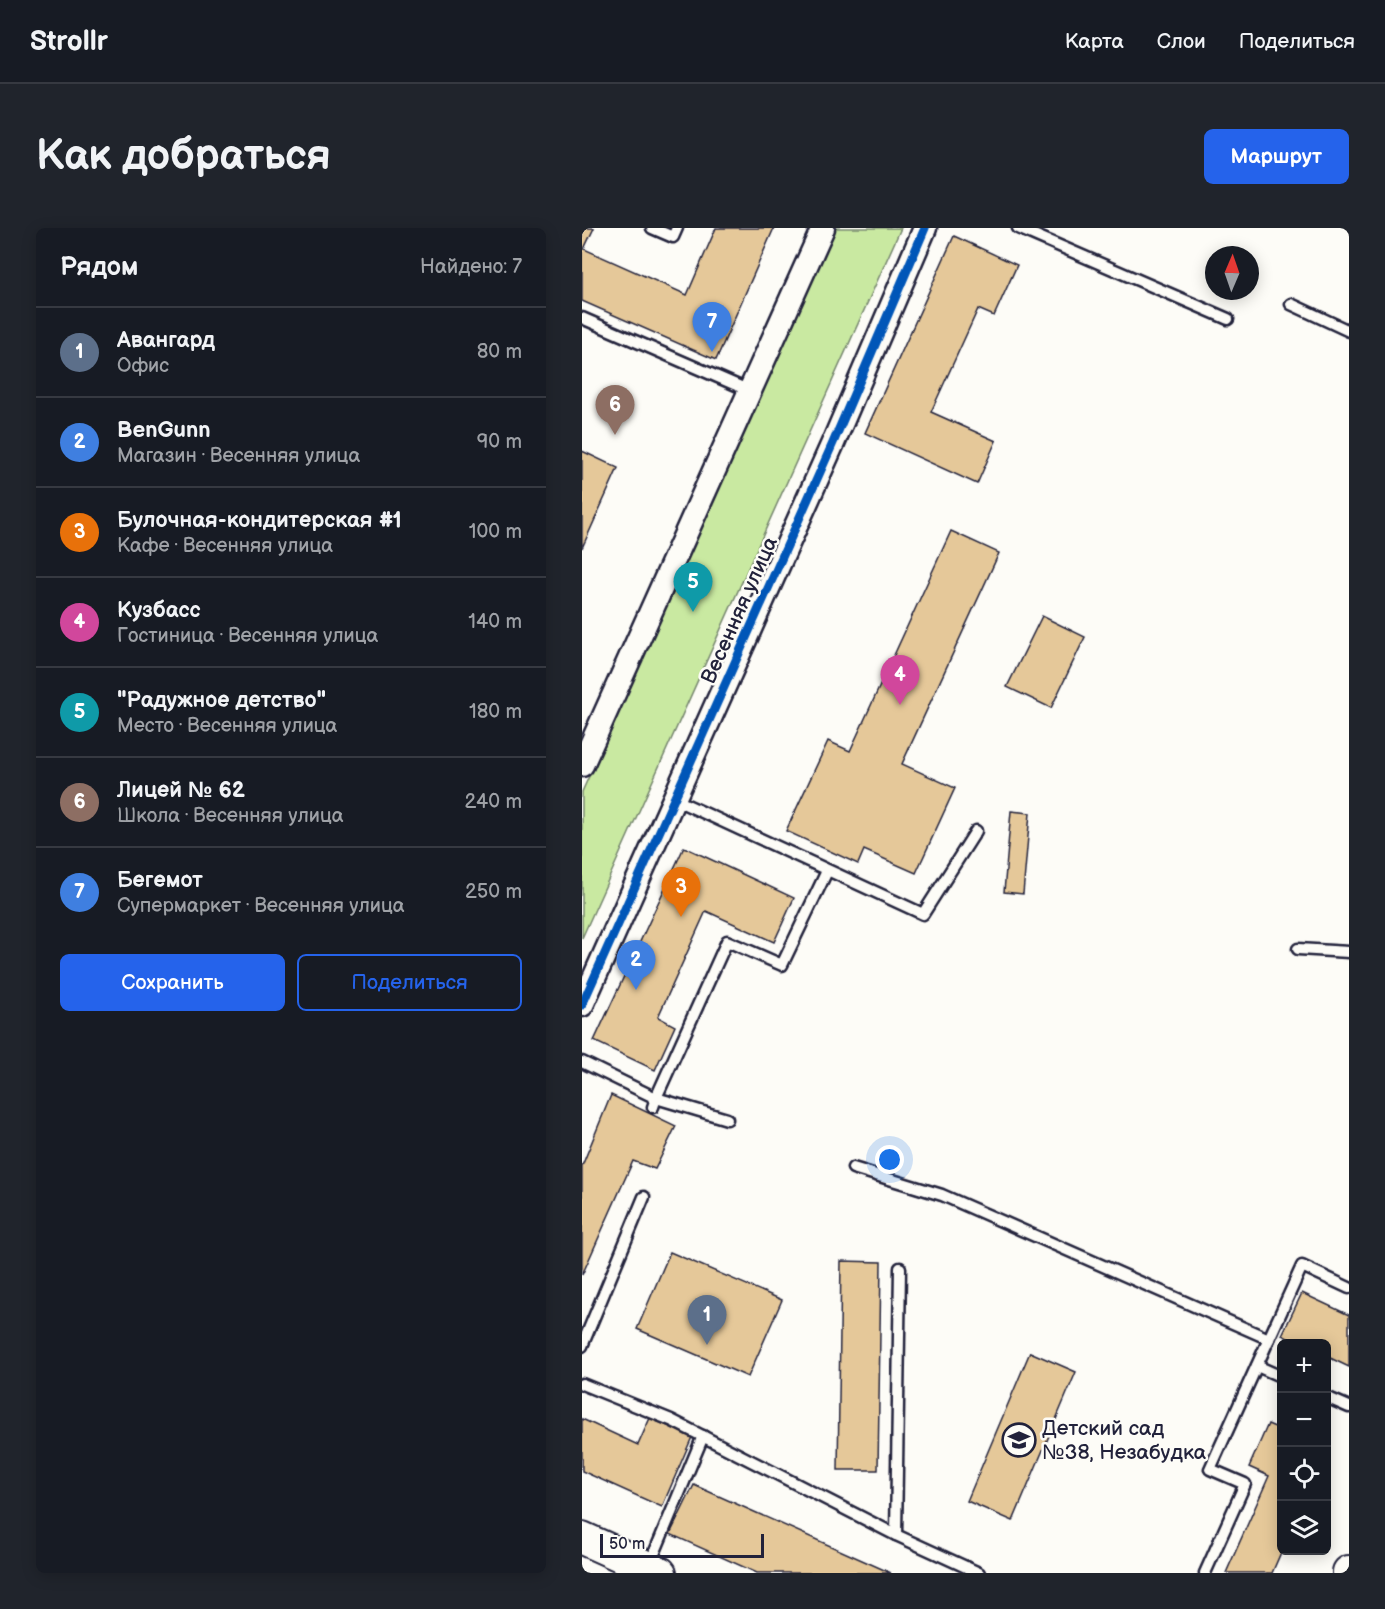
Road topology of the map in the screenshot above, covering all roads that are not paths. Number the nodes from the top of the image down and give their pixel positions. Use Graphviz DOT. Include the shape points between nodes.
graph roads {
  1 [pos="652,228"];
  2 [pos="676,228"];
  3 [pos="823,228"];
  4 [pos="925,228"];
  5 [pos="1018,228"];
  6 [pos="1291,304"];
  7 [pos="582,318"];
  8 [pos="1227,319"];
  9 [pos="1349,331"];
  10 [pos="750,391"];
  11 [pos="582,765"];
  12 [pos="674,799"];
  13 [pos="976,831"];
  14 [pos="827,871"];
  15 [pos="1298,949"];
  16 [pos="1349,952"];
  17 [pos="582,1005"];
  18 [pos="582,1062"];
  19 [pos="654,1103"];
  20 [pos="727,1119"];
  21 [pos="853,1168"];
  22 [pos="644,1197"];
  23 [pos="900,1268"];
  24 [pos="1349,1288"];
  25 [pos="1269,1338"];
  26 [pos="582,1346"];
  27 [pos="1257,1366"];
  28 [pos="1277,1375"];
  29 [pos="582,1384"];
  30 [pos="1331,1399"];
  31 [pos="1349,1407"];
  32 [pos="703,1436"];
  33 [pos="896,1535"];
  34 [pos="582,1538"];
  35 [pos="654,1570"];
  36 [pos="980,1573"];
  37 [pos="1205,1573"];
  1 -- 2 [label="lane" via="673,237"];
  3 -- 10 [label="street"];
  4 -- 12 [label="street, Весенняя улица"];
  5 -- 8 [label="lane"];
  6 -- 9 [label="lane"];
  7 -- 10 [label="lane"];
  10 -- 11 [label="street"];
  12 -- 14 [label="lane"];
  12 -- 17 [label="street, Весенняя улица"];
  13 -- 14 [label="lane" via="923,914"];
  14 -- 19 [label="lane" via="782,965 727,941"];
  15 -- 16 [label="lane"];
  18 -- 19 [label="lane"];
  19 -- 20 [label="lane"];
  21 -- 25 [label="lane" via="942,1195"];
  22 -- 26 [label="lane"];
  23 -- 33 [label="lane"];
  24 -- 25 [label="lane" via="1302,1266"];
  25 -- 27 [label="lane"];
  27 -- 28 [label="lane"];
  27 -- 37 [label="lane" via="1210,1469 1245,1484"];
  29 -- 32 [label="lane"];
  30 -- 31 [label="lane"];
  32 -- 33 [label="lane"];
  32 -- 35 [label="lane"];
  33 -- 36 [label="lane"];
  34 -- 35 [label="main road"];
}
